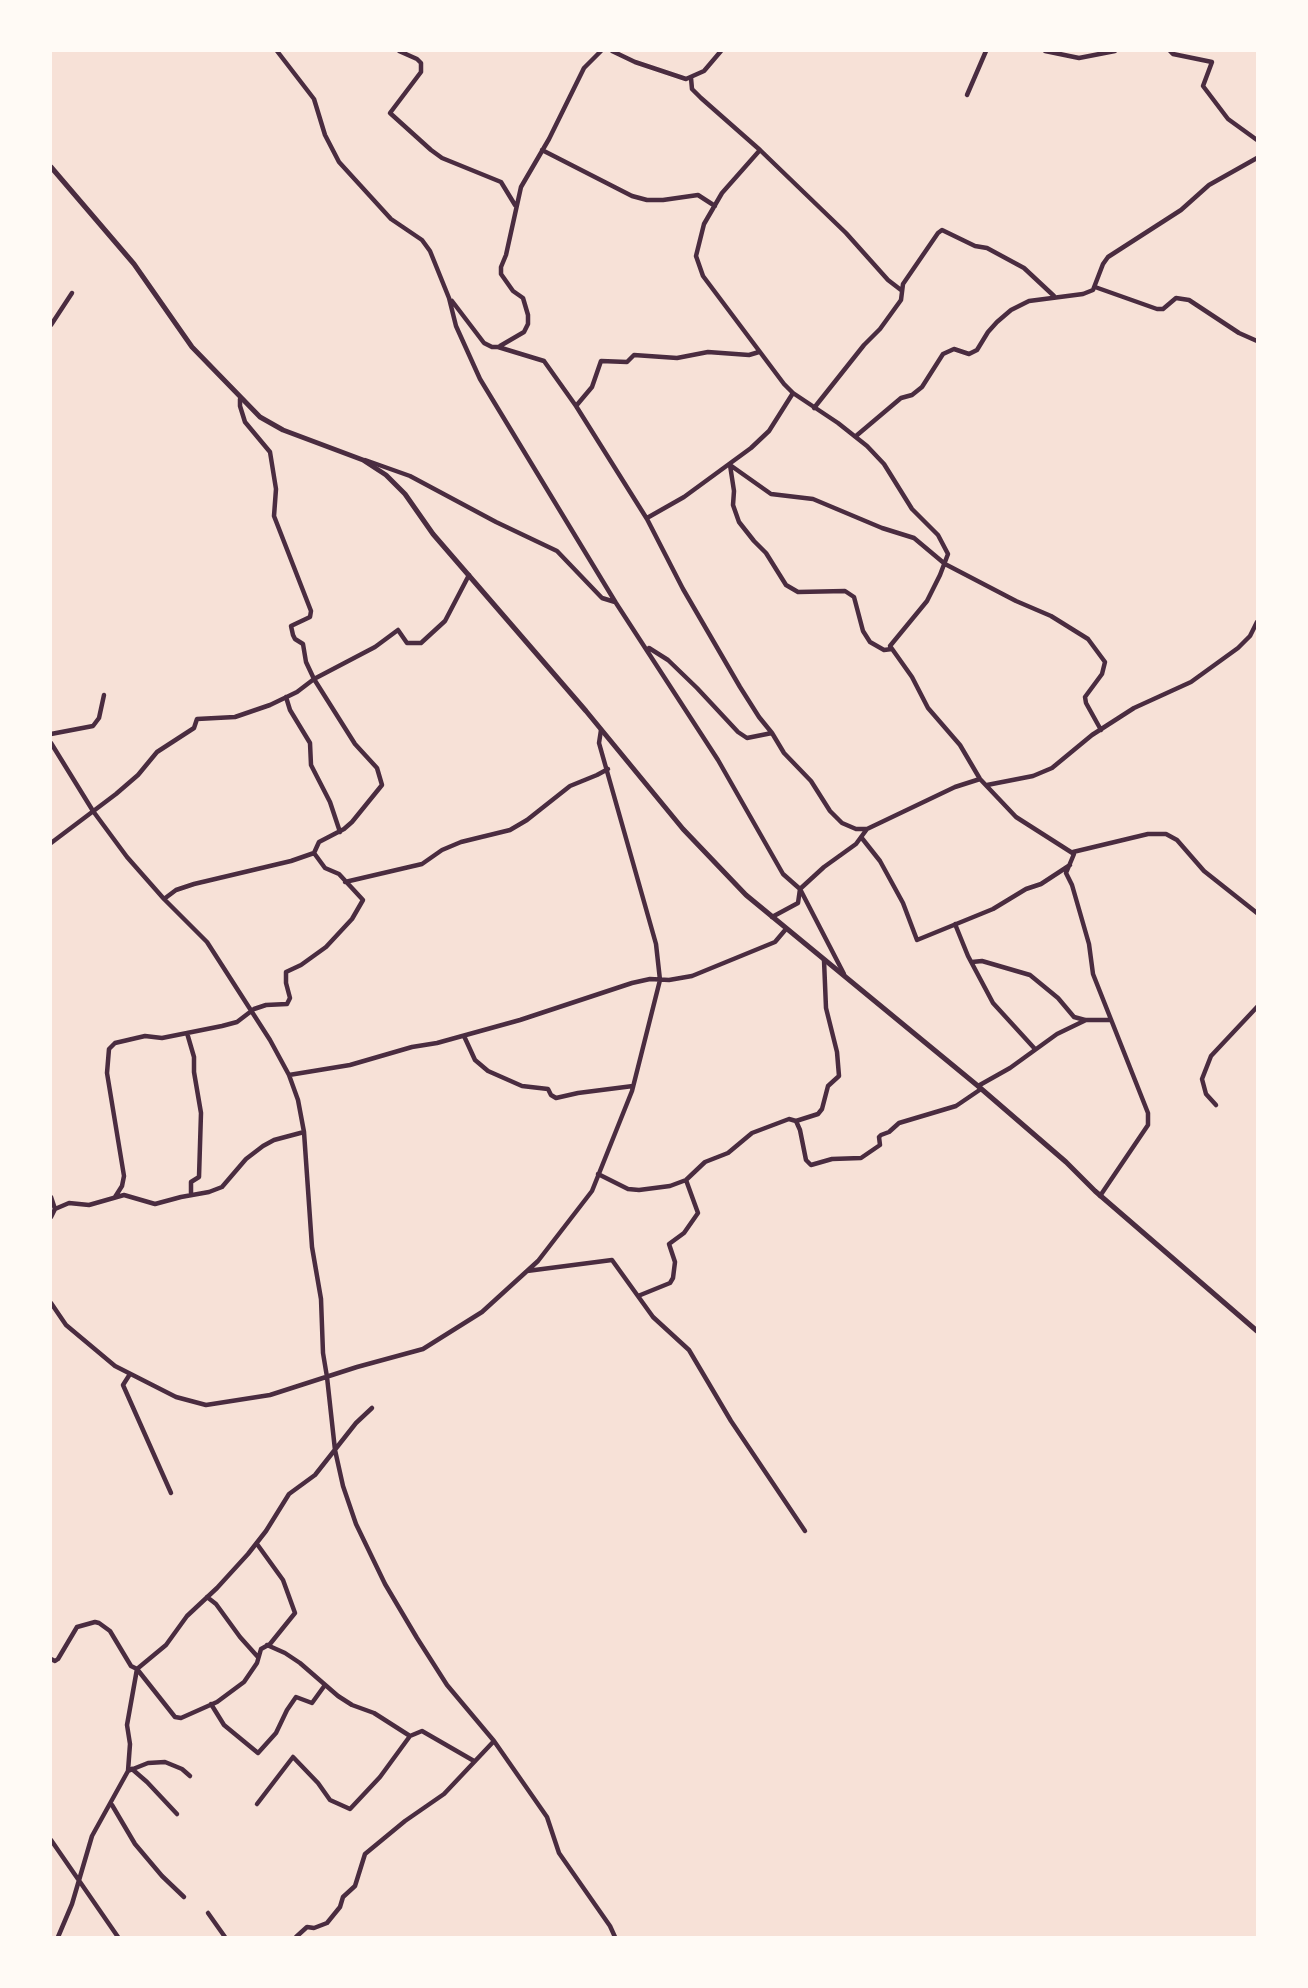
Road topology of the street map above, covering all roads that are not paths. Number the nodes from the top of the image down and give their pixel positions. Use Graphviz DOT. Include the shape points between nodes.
graph roads {
  1 [pos="277,51"];
  2 [pos="399,51"];
  3 [pos="601,51"];
  4 [pos="612,51"];
  5 [pos="721,51"];
  6 [pos="986,51"];
  7 [pos="1045,51"];
  8 [pos="1115,51"];
  9 [pos="1170,51"];
  10 [pos="691,78"];
  11 [pos="967,95"];
  12 [pos="1257,140"];
  13 [pos="542,150"];
  14 [pos="760,150"];
  15 [pos="1257,158"];
  16 [pos="51,167"];
  17 [pos="516,206"];
  18 [pos="715,206"];
  19 [pos="1094,287"];
  20 [pos="901,290"];
  21 [pos="72,293"];
  22 [pos="1054,296"];
  23 [pos="449,298"];
  24 [pos="51,325"];
  25 [pos="1257,341"];
  26 [pos="498,347"];
  27 [pos="759,352"];
  28 [pos="793,393"];
  29 [pos="240,398"];
  30 [pos="576,406"];
  31 [pos="814,408"];
  32 [pos="856,436"];
  33 [pos="363,460"];
  34 [pos="730,464"];
  35 [pos="647,519"];
  36 [pos="945,564"];
  37 [pos="469,575"];
  38 [pos="616,603"];
  39 [pos="1257,622"];
  40 [pos="645,646"];
  41 [pos="892,649"];
  42 [pos="313,679"];
  43 [pos="104,695"];
  44 [pos="286,697"];
  45 [pos="601,729"];
  46 [pos="1101,730"];
  47 [pos="772,733"];
  48 [pos="51,734"];
  49 [pos="51,743"];
  50 [pos="608,769"];
  51 [pos="980,779"];
  52 [pos="987,785"];
  53 [pos="93,811"];
  54 [pos="867,829"];
  55 [pos="340,832"];
  56 [pos="861,836"];
  57 [pos="51,843"];
  58 [pos="1073,852"];
  59 [pos="314,853"];
  60 [pos="1070,864"];
  61 [pos="345,882"];
  62 [pos="800,889"];
  63 [pos="164,900"];
  64 [pos="1257,913"];
  65 [pos="772,917"];
  66 [pos="955,923"];
  67 [pos="786,929"];
  68 [pos="824,960"];
  69 [pos="972,962"];
  70 [pos="846,978"];
  71 [pos="660,980"];
  72 [pos="1257,1007"];
  73 [pos="252,1012"];
  74 [pos="1086,1020"];
  75 [pos="1111,1020"];
  76 [pos="187,1033"];
  77 [pos="464,1036"];
  78 [pos="1035,1049"];
  79 [pos="289,1075"];
  80 [pos="633,1086"];
  81 [pos="980,1087"];
  82 [pos="1216,1105"];
  83 [pos="796,1121"];
  84 [pos="304,1132"];
  85 [pos="598,1174"];
  86 [pos="686,1180"];
  87 [pos="191,1195"];
  88 [pos="51,1196"];
  89 [pos="1100,1196"];
  90 [pos="115,1197"];
  91 [pos="55,1209"];
  92 [pos="51,1217"];
  93 [pos="526,1271"];
  94 [pos="638,1296"];
  95 [pos="51,1303"];
  96 [pos="1257,1331"];
  97 [pos="130,1374"];
  98 [pos="327,1377"];
  99 [pos="372,1408"];
  100 [pos="335,1450"];
  101 [pos="171,1493"];
  102 [pos="805,1531"];
  103 [pos="257,1544"];
  104 [pos="207,1597"];
  105 [pos="266,1645"];
  106 [pos="257,1656"];
  107 [pos="51,1659"];
  108 [pos="138,1670"];
  109 [pos="326,1685"];
  110 [pos="211,1704"];
  111 [pos="410,1736"];
  112 [pos="494,1741"];
  113 [pos="474,1761"];
  114 [pos="130,1770"];
  115 [pos="190,1776"];
  116 [pos="257,1804"];
  117 [pos="111,1805"];
  118 [pos="177,1814"];
  119 [pos="51,1839"];
  120 [pos="78,1882"];
  121 [pos="184,1897"];
  122 [pos="208,1913"];
  123 [pos="58,1937"];
  124 [pos="118,1937"];
  125 [pos="225,1937"];
  126 [pos="296,1937"];
  127 [pos="615,1937"];
  1 -- 23 [label="street" via="314,99 339,162 391,219 422,240"];
  2 -- 17 [label="street" via="417,59 421,72 390,113 431,150 502,182"];
  3 -- 13 [label="street" via="584,68"];
  4 -- 10 [label="street" via="668,75"];
  5 -- 10 [label="street"];
  6 -- 11 [label="street"];
  7 -- 8 [label="street" via="1079,58"];
  9 -- 12 [label="street" via="1212,62 1203,86 1228,119"];
  10 -- 14 [label="street" via="692,89"];
  13 -- 17 [label="street"];
  13 -- 18 [label="street" via="632,196 647,200 698,195"];
  14 -- 18 [label="street"];
  14 -- 20 [label="street"];
  15 -- 19 [label="street" via="1209,185 1181,210 1108,257"];
  16 -- 29 [label="street" via="134,264 192,347"];
  17 -- 26 [label="street" via="501,274 523,298 528,324 524,332"];
  18 -- 27 [label="street" via="704,223 696,260"];
  19 -- 22 [label="street" via="1083,294"];
  19 -- 25 [label="street" via="1157,309 1176,298 1189,300"];
  20 -- 22 [label="street" via="942,230 1024,268"];
  20 -- 31 [label="street" via="901,300 880,329"];
  21 -- 24 [label="street"];
  22 -- 32 [label="street" via="1011,310 972,353 948,351 922,387 901,398"];
  23 -- 26 [label="street" via="484,343"];
  23 -- 38 [label="street" via="480,379"];
  26 -- 30 [label="street" via="544,361"];
  27 -- 28 [label="street"];
  27 -- 30 [label="street" via="708,352 677,358 635,355 627,362 601,361 592,387"];
  28 -- 31 [label="street"];
  28 -- 34 [label="street" via="769,431"];
  29 -- 33 [label="street" via="283,430"];
  29 -- 42 [label="street" via="245,422 270,452 276,489 274,516 312,616 291,626 295,639 303,644"];
  30 -- 35 [label="street"];
  31 -- 32 [label="street"];
  32 -- 36 [label="street" via="884,464 912,509 938,535 948,554"];
  33 -- 37 [label="street" via="405,494"];
  33 -- 38 [label="street" via="410,476 557,551 601,598"];
  34 -- 35 [label="street"];
  34 -- 36 [label="street" via="771,494 813,499 914,538"];
  34 -- 41 [label="street" via="739,522 786,585 798,592 845,591 858,605 870,642"];
  35 -- 47 [label="street" via="740,687"];
  36 -- 41 [label="street" via="927,601 896,637"];
  36 -- 46 [label="street" via="1088,639 1105,662 1085,697"];
  37 -- 42 [label="street" via="446,621 421,643 407,643 398,630"];
  37 -- 45 [label="street"];
  38 -- 40 [label="street"];
  39 -- 46 [label="street" via="1238,648 1191,682 1134,708"];
  40 -- 47 [label="street" via="668,660 738,732 747,737"];
  40 -- 62 [label="street" via="783,874"];
  41 -- 51 [label="street"];
  42 -- 44 [label="street"];
  42 -- 55 [label="street" via="359,750 377,768 382,785"];
  43 -- 48 [label="street" via="93,726"];
  44 -- 53 [label="street" via="235,717 197,719 194,729 157,752 138,775"];
  44 -- 55 [label="street" via="310,743 311,765"];
  45 -- 50 [label="street" via="599,743"];
  45 -- 65 [label="street" via="707,856"];
  46 -- 52 [label="street" via="1052,768"];
  47 -- 54 [label="street" via="830,811 842,823"];
  49 -- 53 [label="street"];
  50 -- 61 [label="street" via="570,786 510,830 461,842 422,864"];
  50 -- 71 [label="street" via="656,944"];
  51 -- 52 [label="street"];
  51 -- 54 [label="street"];
  52 -- 58 [label="street" via="1016,817"];
  53 -- 57 [label="street"];
  53 -- 63 [label="street"];
  54 -- 56 [label="street"];
  55 -- 59 [label="street" via="319,842"];
  56 -- 62 [label="street"];
  56 -- 66 [label="street" via="903,903 917,940"];
  58 -- 60 [label="street"];
  58 -- 64 [label="street" via="1166,834"];
  59 -- 61 [label="street"];
  59 -- 63 [label="street" via="185,887"];
  60 -- 66 [label="street" via="993,909"];
  60 -- 75 [label="street" via="1066,873 1086,932 1093,974"];
  61 -- 73 [label="street" via="362,897 359,910 326,947 286,972 287,1004"];
  62 -- 65 [label="street" via="798,903"];
  62 -- 70 [label="street"];
  63 -- 73 [label="street" via="207,942"];
  65 -- 67 [label="street"];
  66 -- 69 [label="street"];
  67 -- 68 [label="street"];
  67 -- 71 [label="street" via="775,942 751,953 692,976"];
  68 -- 70 [label="street"];
  68 -- 83 [label="street" via="826,1007 839,1076 828,1086 818,1114"];
  69 -- 74 [label="street" via="1030,975 1074,1017"];
  69 -- 78 [label="street" via="993,1003"];
  70 -- 81 [label="street"];
  71 -- 77 [label="street" via="632,983"];
  71 -- 80 [label="street"];
  72 -- 82 [label="street" via="1211,1056 1202,1079 1206,1094"];
  73 -- 76 [label="street" via="237,1022"];
  73 -- 79 [label="street"];
  74 -- 75 [label="street"];
  74 -- 78 [label="street"];
  75 -- 89 [label="street" via="1148,1113 1148,1125"];
  76 -- 87 [label="street" via="201,1113 199,1177 191,1182"];
  76 -- 90 [label="street" via="115,1042 109,1049 107,1073 124,1176"];
  77 -- 79 [label="street" via="412,1046 350,1066"];
  77 -- 80 [label="street" via="475,1060 488,1071 522,1086 548,1089 556,1098"];
  78 -- 81 [label="street"];
  79 -- 84 [label="street"];
  80 -- 85 [label="street"];
  81 -- 83 [label="street" via="956,1106 898,1123 879,1137 880,1145 861,1158 811,1165"];
  81 -- 89 [label="street"];
  83 -- 86 [label="street" via="782,1120 752,1133"];
  84 -- 87 [label="street" via="263,1146 222,1187"];
  84 -- 98 [label="street"];
  85 -- 86 [label="street" via="639,1190"];
  85 -- 93 [label="street" via="572,1218"];
  86 -- 94 [label="street" via="698,1213 669,1244 675,1262 673,1278"];
  87 -- 90 [label="street" via="155,1204 124,1195"];
  88 -- 91 [label="street"];
  89 -- 96 [label="street"];
  90 -- 91 [label="street"];
  91 -- 92 [label="street"];
  93 -- 94 [label="street" via="612,1260"];
  93 -- 98 [label="street" via="482,1312 434,1344"];
  94 -- 102 [label="street" via="653,1317 689,1350"];
  95 -- 97 [label="street" via="66,1325"];
  97 -- 98 [label="street" via="176,1397 206,1405 258,1398"];
  97 -- 101 [label="street" via="123,1385"];
  98 -- 100 [label="street"];
  99 -- 100 [label="street"];
  100 -- 103 [label="street" via="315,1475 289,1494"];
  100 -- 112 [label="street" via="356,1524 385,1584 447,1685"];
  103 -- 104 [label="street"];
  103 -- 105 [label="street" via="284,1580 295,1610"];
  104 -- 106 [label="street"];
  104 -- 108 [label="street"];
  105 -- 106 [label="street"];
  105 -- 109 [label="street" via="293,1658"];
  106 -- 110 [label="street" via="244,1682"];
  107 -- 108 [label="street" via="58,1659 77,1627 95,1622 110,1631"];
  108 -- 110 [label="street" via="175,1717"];
  108 -- 114 [label="street" via="127,1725"];
  109 -- 110 [label="street" via="312,1703 296,1697 258,1754 224,1725"];
  109 -- 111 [label="street" via="352,1705"];
  111 -- 113 [label="street" via="422,1731"];
  111 -- 116 [label="street" via="351,1809 330,1800 293,1757"];
  112 -- 113 [label="street"];
  112 -- 127 [label="street" via="547,1817 559,1853"];
  113 -- 126 [label="street" via="444,1794 365,1854 355,1886 327,1923 307,1927"];
  114 -- 115 [label="street" via="164,1762"];
  114 -- 117 [label="street"];
  114 -- 118 [label="street"];
  117 -- 120 [label="street" via="92,1836"];
  117 -- 121 [label="street" via="135,1844"];
  119 -- 120 [label="street"];
  120 -- 123 [label="street"];
  120 -- 124 [label="street"];
  122 -- 125 [label="street"];
}
